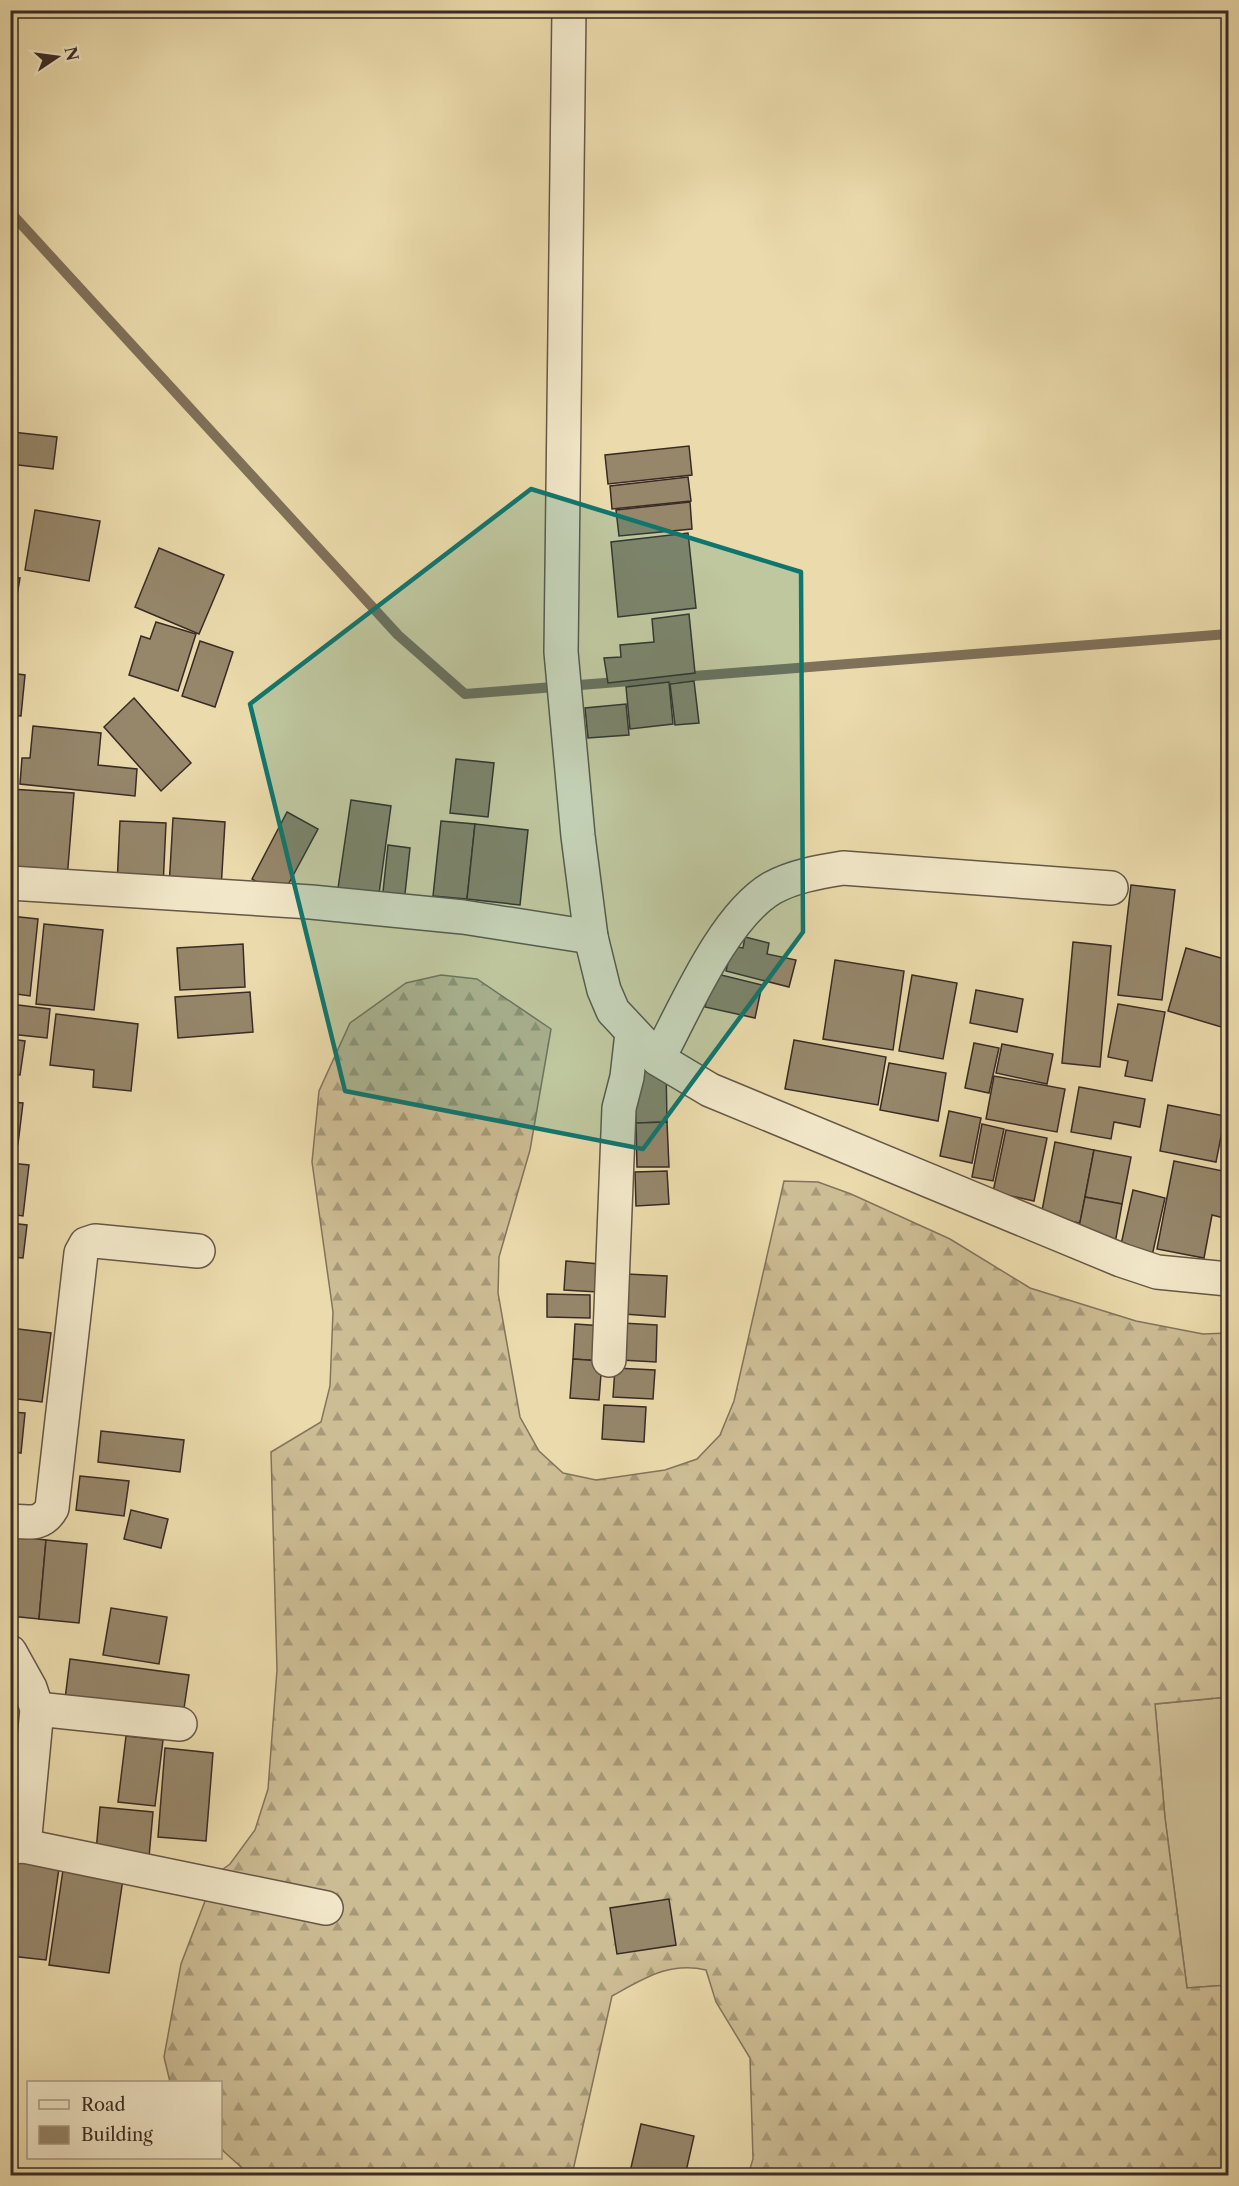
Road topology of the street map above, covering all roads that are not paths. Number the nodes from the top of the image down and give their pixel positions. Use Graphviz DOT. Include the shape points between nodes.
graph roads {
  1 [pos="569,10"];
  2 [pos="10,883"];
  3 [pos="1111,888"];
  4 [pos="591,937"];
  5 [pos="632,1033"];
  6 [pos="658,1059"];
  7 [pos="198,1251"];
  8 [pos="1228,1279"];
  9 [pos="609,1360"];
  10 [pos="10,1521"];
  11 [pos="10,1652"];
  12 [pos="37,1709"];
  13 [pos="180,1724"];
  14 [pos="17,1847"];
  15 [pos="326,1908"];
  1 -- 4 [label="street" via="561,652"];
  2 -- 4 [label="street" via="311,902 463,917"];
  3 -- 6 [label="street" via="843,868 807,874 772,888 748,906 731,926"];
  4 -- 5 [label="street" via="604,990 613,1011"];
  5 -- 6 [label="street"];
  5 -- 9 [label="street" via="619,1108"];
  6 -- 8 [label="street" via="710,1090 1121,1260 1157,1272"];
  7 -- 10 [label="street" via="95,1241 86,1244 81,1253 52,1508 46,1519 37,1523"];
  11 -- 12 [label="street"];
  12 -- 13 [label="street"];
  12 -- 14 [label="street"];
  14 -- 15 [label="street"];
}
